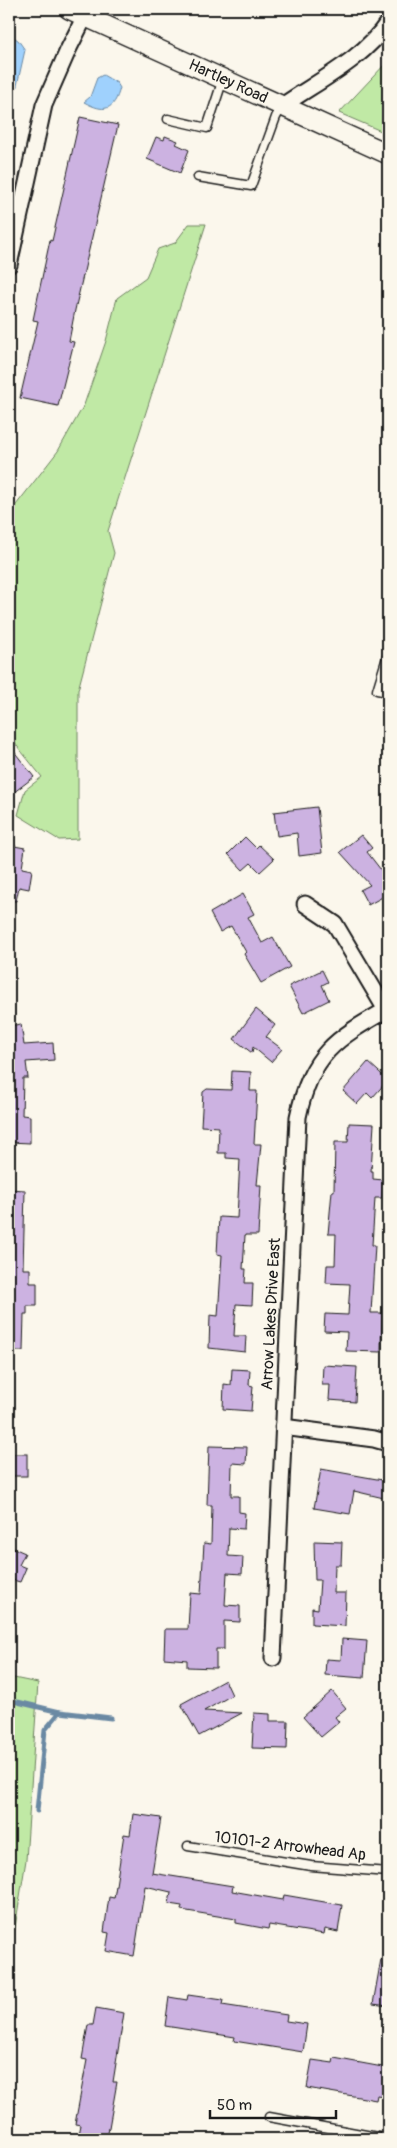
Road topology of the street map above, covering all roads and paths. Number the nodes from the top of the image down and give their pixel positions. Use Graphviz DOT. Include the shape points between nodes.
graph roads {
  1 [pos="77,12"];
  2 [pos="388,22"];
  3 [pos="223,79"];
  4 [pos="282,106"];
  5 [pos="168,119"];
  6 [pos="388,154"];
  7 [pos="198,177"];
  8 [pos="9,265"];
  9 [pos="388,654"];
  10 [pos="388,692"];
  11 [pos="305,904"];
  12 [pos="387,1010"];
  13 [pos="283,1427"];
  14 [pos="388,1442"];
  15 [pos="273,1658"];
  16 [pos="188,1846"];
  17 [pos="388,1872"];
  18 [pos="269,2116"];
  19 [pos="388,2139"];
  1 -- 3 [label="street, Hartley Road"];
  1 -- 8 [label="street" via="68,48 44,105"];
  2 -- 4 [label="street" via="374,40 352,59"];
  3 -- 4 [label="street, Hartley Road"];
  3 -- 5 [label="lane" via="207,128"];
  4 -- 6 [label="street, Hartley Road"];
  4 -- 7 [label="lane" via="251,186"];
  9 -- 10 [label="lane" via="377,690"];
  11 -- 12 [label="street" via="334,924"];
  12 -- 13 [label="street, Arrow Lakes Drive East" via="344,1034 324,1052 302,1096 298,1117"];
  13 -- 14 [label="street"];
  13 -- 15 [label="street, Arrow Lakes Drive East"];
  16 -- 17 [label="lane, 10101-2 Arrowhead Ap" via="311,1866"];
  18 -- 19 [label="lane"];
}
